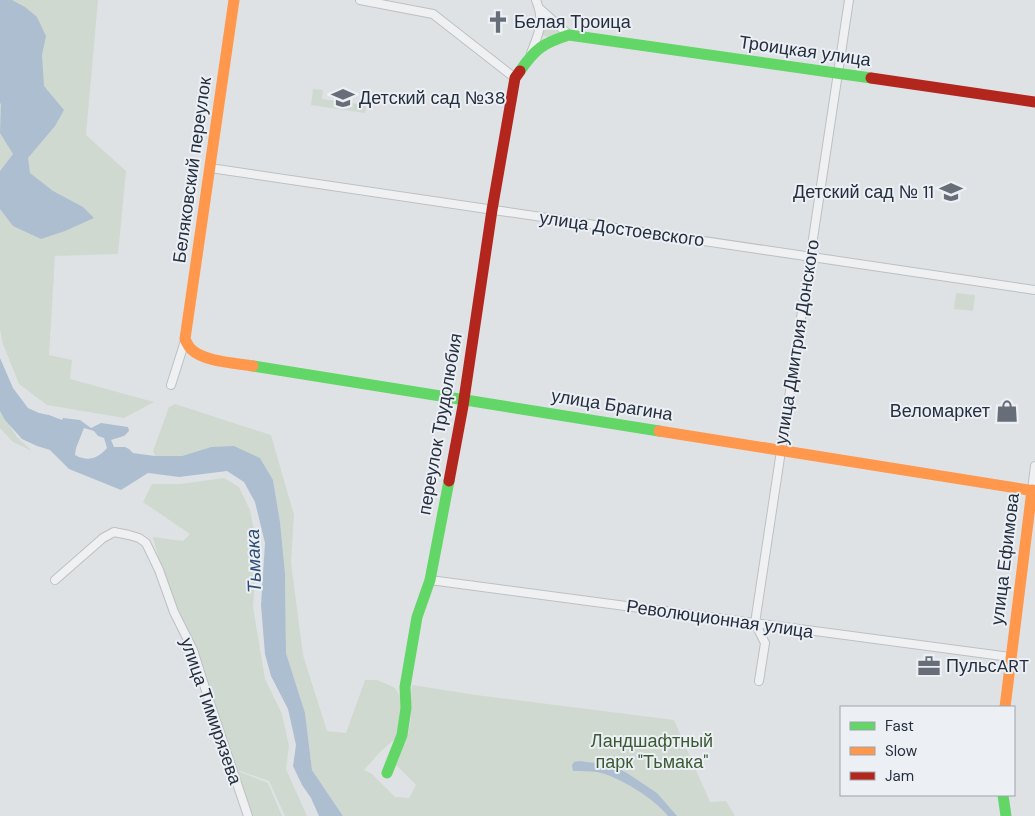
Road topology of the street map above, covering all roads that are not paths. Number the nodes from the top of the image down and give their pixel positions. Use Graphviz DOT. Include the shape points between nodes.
graph roads {
  1 [pos="234,0"];
  2 [pos="360,0"];
  3 [pos="536,0"];
  4 [pos="849,0"];
  5 [pos="540,9"];
  6 [pos="569,35"];
  7 [pos="530,56"];
  8 [pos="838,74"];
  9 [pos="515,78"];
  10 [pos="1035,102"];
  11 [pos="210,168"];
  12 [pos="492,210"];
  13 [pos="810,256"];
  14 [pos="1035,290"];
  15 [pos="186,343"];
  16 [pos="171,385"];
  17 [pos="464,400"];
  18 [pos="781,450"];
  19 [pos="1035,466"];
  20 [pos="1033,490"];
  21 [pos="55,580"];
  22 [pos="430,580"];
  23 [pos="755,623"];
  24 [pos="1010,657"];
  25 [pos="759,681"];
  26 [pos="1005,706"];
  27 [pos="387,773"];
  28 [pos="1003,796"];
  29 [pos="248,816"];
  30 [pos="1006,816"];
  1 -- 11 [label="street, Беляковский переулок"];
  2 -- 9 [label="street" via="433,14"];
  3 -- 5 [label="street"];
  4 -- 8 [label="street, улица Дмитрия Донского"];
  5 -- 6 [label="street"];
  5 -- 7 [label="street" via="541,27"];
  6 -- 7 [label="street, Троицкая улица" via="547,43"];
  6 -- 8 [label="street, Троицкая улица"];
  7 -- 9 [label="street, Троицкая улица"];
  8 -- 10 [label="street, Троицкая улица"];
  8 -- 13 [label="street, улица Дмитрия Донского"];
  9 -- 12 [label="street, переулок Трудолюбия"];
  11 -- 12 [label="street, улица Достоевского"];
  11 -- 15 [label="street, Беляковский переулок"];
  12 -- 13 [label="street, улица Достоевского"];
  12 -- 17 [label="street, переулок Трудолюбия"];
  13 -- 14 [label="street, улица Достоевского"];
  13 -- 18 [label="street, улица Дмитрия Донского"];
  15 -- 16 [label="street"];
  15 -- 17 [label="street, улица Брагина" via="203,356"];
  17 -- 18 [label="street, улица Брагина"];
  17 -- 22 [label="street, переулок Трудолюбия"];
  18 -- 20 [label="street, улица Брагина"];
  18 -- 23 [label="street, улица Дмитрия Донского"];
  19 -- 20 [label="street, улица Ефимова"];
  20 -- 24 [label="street, улица Ефимова"];
  21 -- 29 [label="street, улица Тимирязева" via="114,532 146,543 193,650"];
  22 -- 23 [label="street, Революционная улица"];
  22 -- 27 [label="street, переулок Трудолюбия" via="417,617 405,687 402,735"];
  23 -- 24 [label="street, Революционная улица"];
  23 -- 25 [label="street" via="765,643"];
  24 -- 26 [label="street, улица Ефимова"];
  28 -- 30 [label="street"];
}
